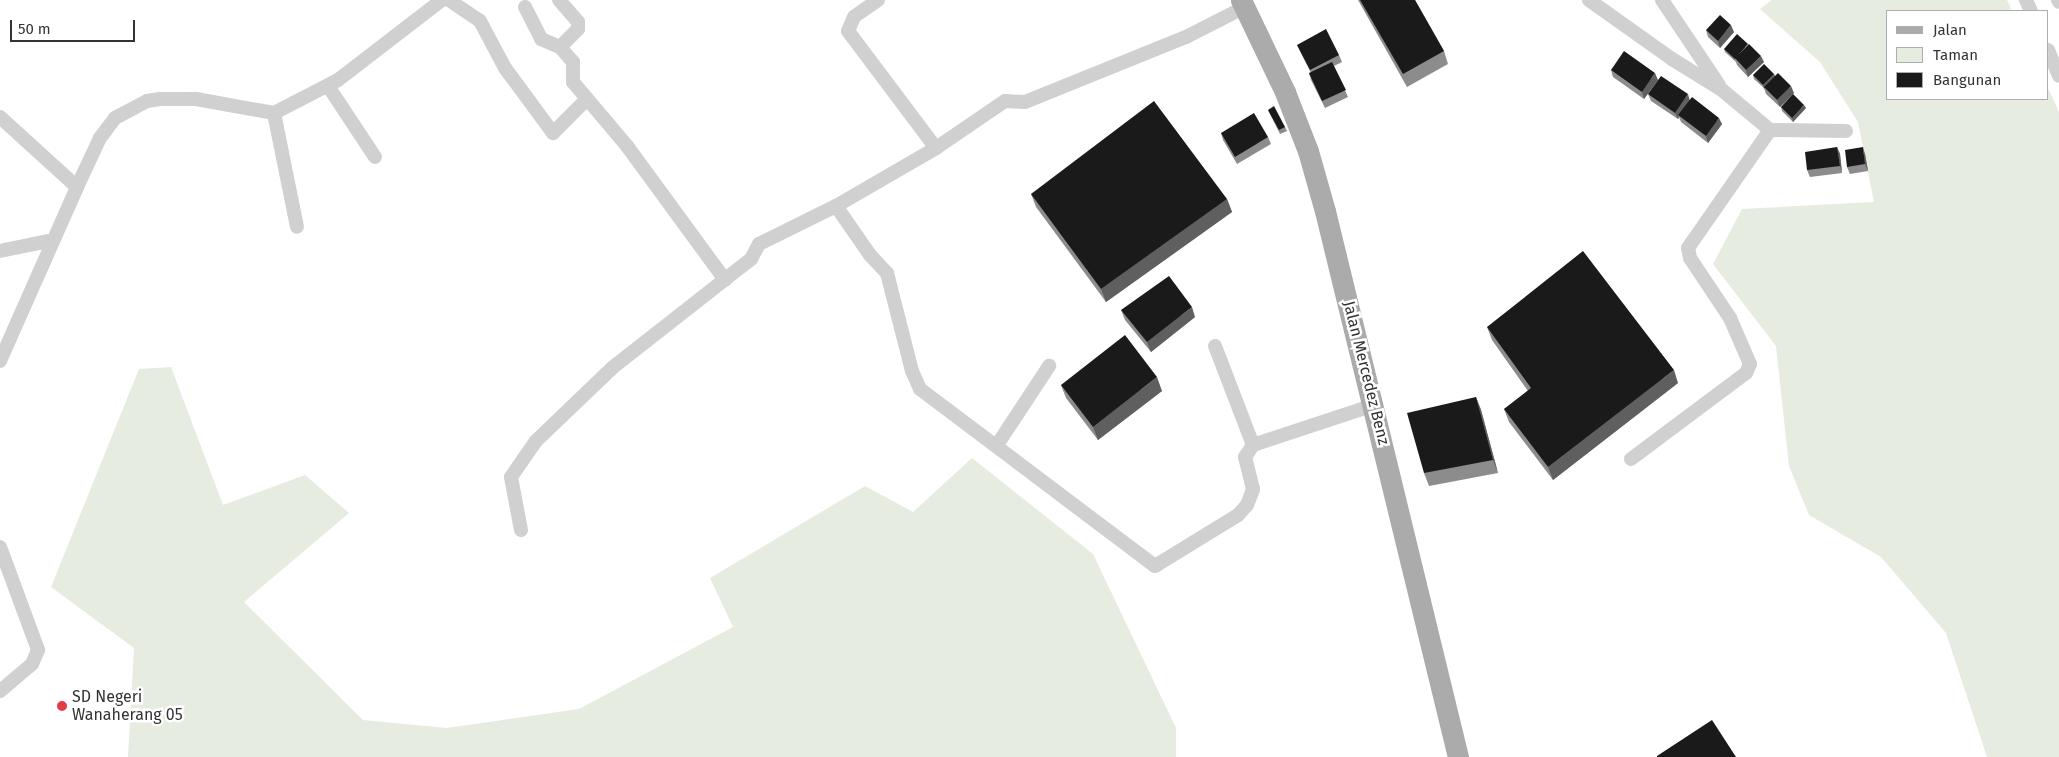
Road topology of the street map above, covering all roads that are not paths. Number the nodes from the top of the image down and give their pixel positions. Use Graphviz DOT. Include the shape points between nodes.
graph roads {
  1 [pos="442,0"];
  2 [pos="449,0"];
  3 [pos="559,0"];
  4 [pos="878,0"];
  5 [pos="1662,0"];
  6 [pos="1599,2"];
  7 [pos="1243,4"];
  8 [pos="525,6"];
  9 [pos="560,47"];
  10 [pos="2049,52"];
  11 [pos="2059,76"];
  12 [pos="328,86"];
  13 [pos="1722,90"];
  14 [pos="587,99"];
  15 [pos="274,113"];
  16 [pos="0,117"];
  17 [pos="1770,130"];
  18 [pos="1846,131"];
  19 [pos="936,148"];
  20 [pos="375,157"];
  21 [pos="77,187"];
  22 [pos="836,206"];
  23 [pos="297,227"];
  24 [pos="53,240"];
  25 [pos="0,252"];
  26 [pos="725,280"];
  27 [pos="1215,346"];
  28 [pos="0,361"];
  29 [pos="1049,366"];
  30 [pos="1374,406"];
  31 [pos="1253,445"];
  32 [pos="997,446"];
  33 [pos="1631,459"];
  34 [pos="521,530"];
  35 [pos="0,548"];
  36 [pos="0,691"];
  37 [pos="1458,757"];
  1 -- 12 [label="street"];
  2 -- 14 [label="street" via="480,21 505,68 553,133"];
  3 -- 9 [label="street" via="578,22 578,28"];
  4 -- 19 [label="street" via="854,17 848,30"];
  5 -- 13 [label="street"];
  6 -- 13 [label="street" via="1672,59"];
  7 -- 19 [label="street" via="1186,37 1025,102 1005,101"];
  7 -- 30 [label="main road, Jalan Mercedez Benz" via="1272,58 1308,151"];
  8 -- 9 [label="street" via="541,39"];
  9 -- 14 [label="street" via="572,62 573,82"];
  10 -- 11 [label="street"];
  12 -- 15 [label="street"];
  12 -- 20 [label="street"];
  13 -- 17 [label="street"];
  14 -- 26 [label="street" via="627,146"];
  15 -- 21 [label="street" via="196,99 146,101 122,113 109,125"];
  15 -- 23 [label="street"];
  16 -- 21 [label="street"];
  17 -- 18 [label="street"];
  17 -- 33 [label="street" via="1688,248 1690,258 1734,326 1750,364 1746,373"];
  19 -- 22 [label="street"];
  21 -- 24 [label="street"];
  22 -- 26 [label="street" via="759,244 753,257"];
  22 -- 32 [label="street" via="870,255 887,272 920,389"];
  24 -- 25 [label="street"];
  24 -- 28 [label="street"];
  26 -- 34 [label="street" via="612,368 523,457 511,477"];
  27 -- 31 [label="street"];
  29 -- 32 [label="street"];
  30 -- 31 [label="street"];
  30 -- 37 [label="main road, Jalan Mercedez Benz"];
  31 -- 32 [label="street" via="1246,457 1253,489 1247,505 1238,515 1156,566"];
  35 -- 36 [label="street" via="38,650 32,664"];
}
